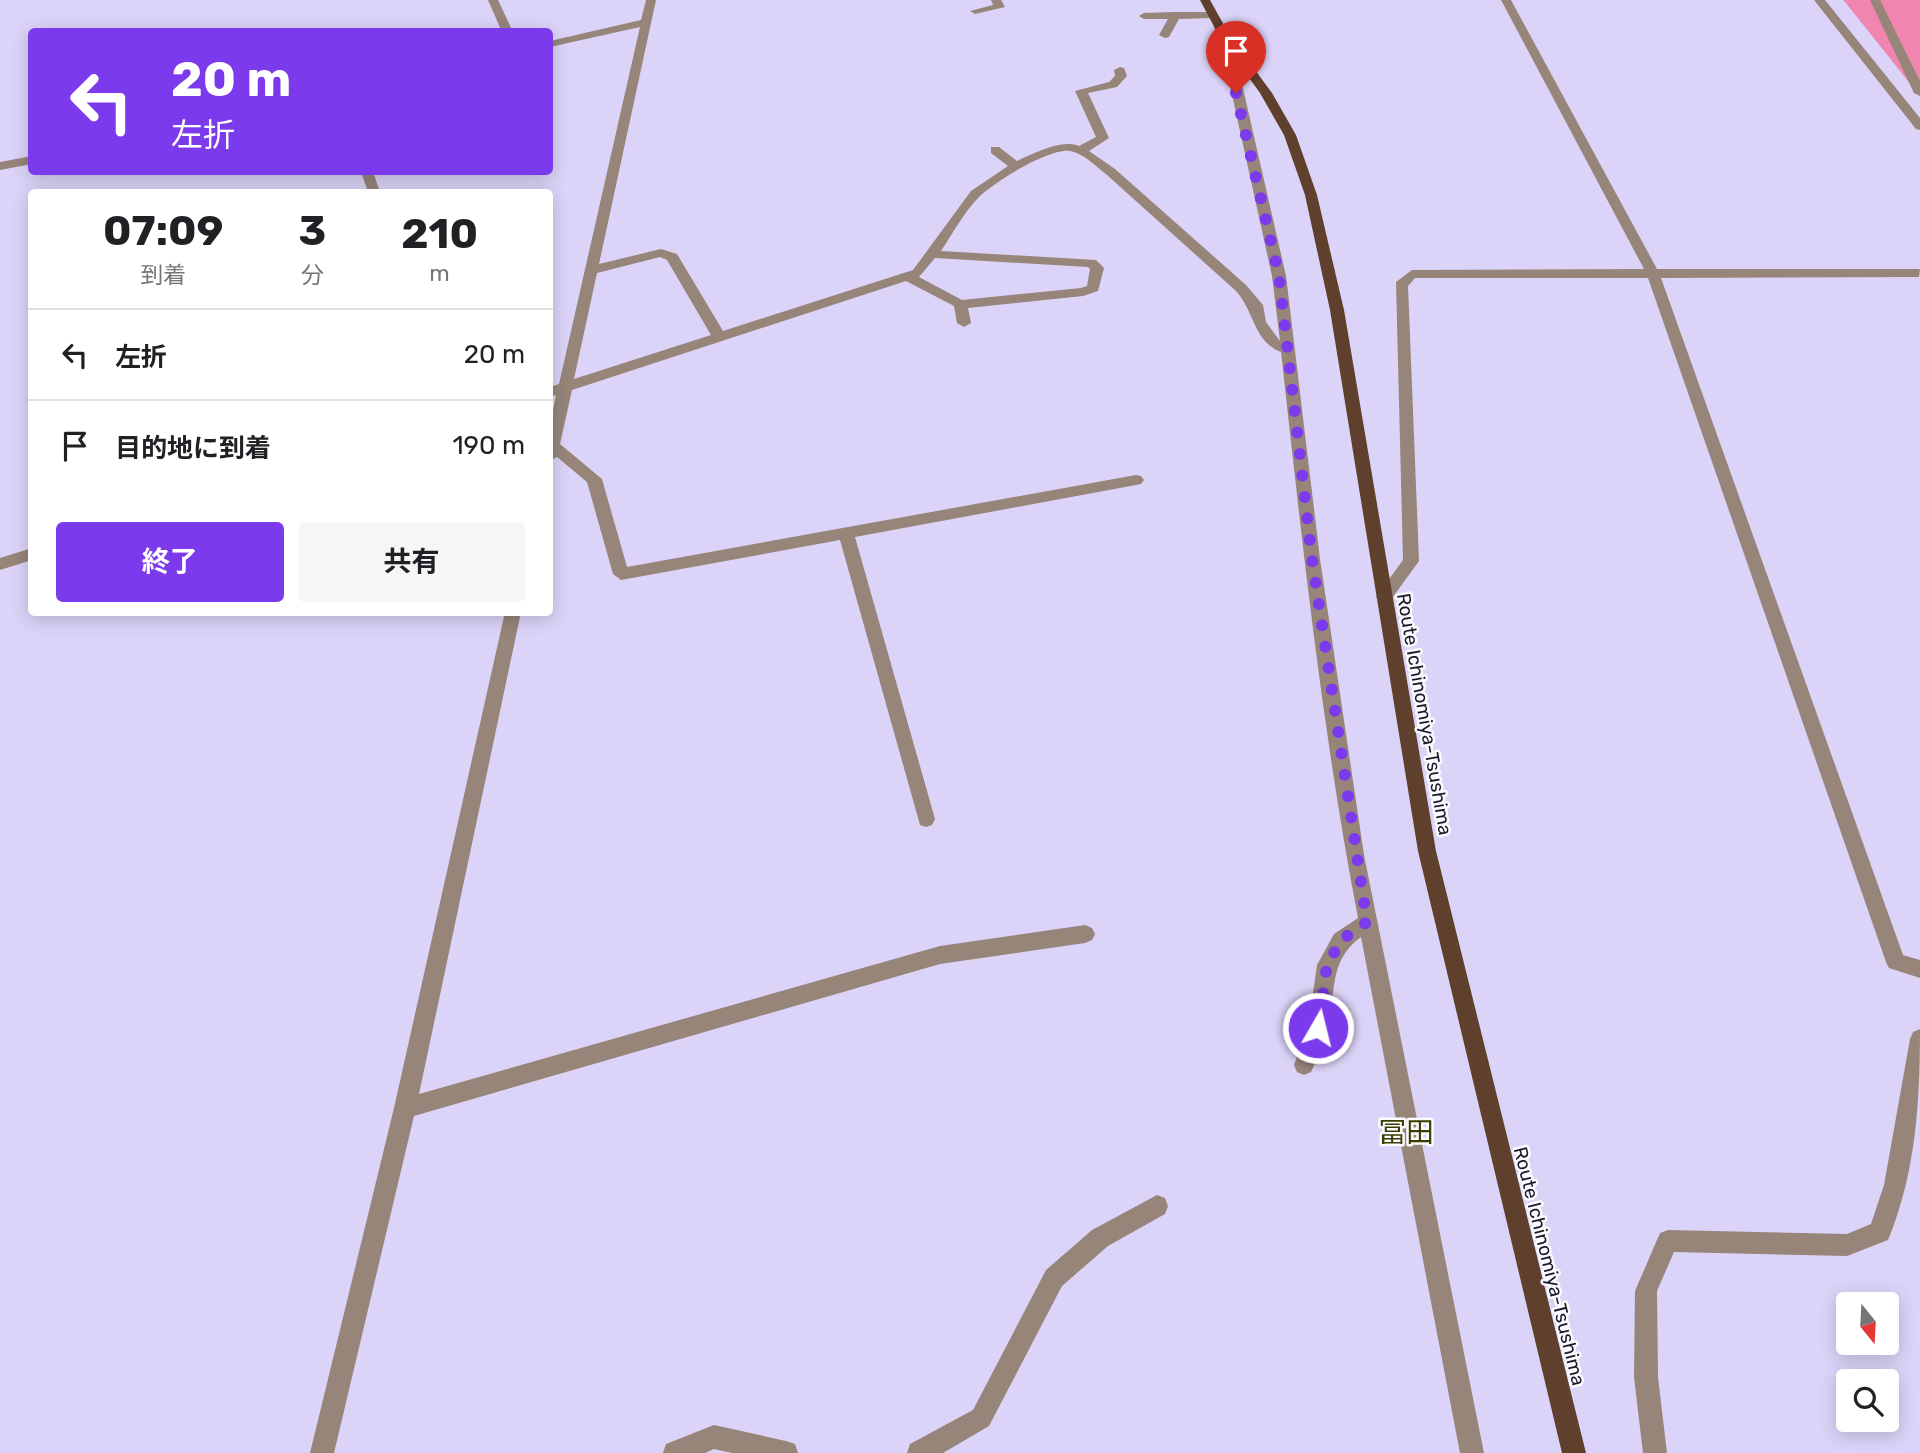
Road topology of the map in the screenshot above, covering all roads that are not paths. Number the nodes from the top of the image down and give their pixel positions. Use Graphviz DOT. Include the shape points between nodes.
graph roads {
  1 [pos="493,0"];
  2 [pos="650,0"];
  3 [pos="996,0"];
  4 [pos="1506,0"];
  5 [pos="1819,0"];
  6 [pos="1875,0"];
  7 [pos="1209,7"];
  8 [pos="975,11"];
  9 [pos="1175,15"];
  10 [pos="1144,16"];
  11 [pos="647,22"];
  12 [pos="506,28"];
  13 [pos="1165,35"];
  14 [pos="1225,36"];
  15 [pos="553,43"];
  16 [pos="1120,70"];
  17 [pos="1920,93"];
  18 [pos="1920,126"];
  19 [pos="995,149"];
  20 [pos="1080,151"];
  21 [pos="28,161"];
  22 [pos="0,166"];
  23 [pos="1016,166"];
  24 [pos="932,254"];
  25 [pos="593,270"];
  26 [pos="1919,273"];
  27 [pos="1653,274"];
  28 [pos="908,277"];
  29 [pos="960,304"];
  30 [pos="964,324"];
  31 [pos="720,338"];
  32 [pos="1287,349"];
  33 [pos="565,387"];
  34 [pos="553,391"];
  35 [pos="553,441"];
  36 [pos="553,451"];
  37 [pos="1136,480"];
  38 [pos="845,531"];
  39 [pos="28,555"];
  40 [pos="0,564"];
  41 [pos="1384,597"];
  42 [pos="512,616"];
  43 [pos="926,820"];
  44 [pos="1367,922"];
  45 [pos="1086,934"];
  46 [pos="1920,969"];
  47 [pos="1920,1039"];
  48 [pos="1304,1065"];
  49 [pos="405,1108"];
  50 [pos="1157,1206"];
  51 [pos="322,1453"];
  52 [pos="675,1453"];
  53 [pos="786,1453"];
  54 [pos="919,1453"];
  55 [pos="1472,1453"];
  56 [pos="1574,1453"];
  57 [pos="1655,1453"];
  1 -- 12 [label="street"];
  2 -- 11 [label="street"];
  3 -- 8 [label="street" via="1000,7"];
  4 -- 27 [label="street"];
  5 -- 18 [label="street"];
  6 -- 17 [label="street"];
  7 -- 9 [label="street"];
  7 -- 14 [label="main road, Route Ichinomiya-Tsushima"];
  9 -- 10 [label="street"];
  9 -- 13 [label="street"];
  11 -- 15 [label="street"];
  11 -- 25 [label="street"];
  14 -- 32 [label="street" via="1279,276"];
  14 -- 41 [label="main road, Route Ichinomiya-Tsushima" via="1290,135 1311,195 1337,310"];
  16 -- 20 [label="street" via="1113,85 1081,91 1103,138"];
  19 -- 23 [label="street"];
  20 -- 23 [label="street" via="1071,147 1045,153"];
  20 -- 32 [label="street" via="1111,172 1241,288 1256,304 1259,323 1274,344"];
  21 -- 22 [label="street"];
  23 -- 24 [label="street" via="975,194"];
  24 -- 28 [label="street" via="918,273"];
  24 -- 29 [label="street" via="1091,262 1097,268 1093,288 1083,292"];
  25 -- 31 [label="street" via="661,253 672,257"];
  25 -- 33 [label="street"];
  26 -- 27 [label="street"];
  27 -- 41 [label="street" via="1412,274 1401,285 1411,561"];
  27 -- 46 [label="street" via="1896,962"];
  28 -- 29 [label="street"];
  28 -- 31 [label="street"];
  29 -- 30 [label="street"];
  31 -- 33 [label="street"];
  32 -- 44 [label="street" via="1312,559"];
  33 -- 34 [label="street"];
  33 -- 35 [label="street"];
  36 -- 38 [label="street" via="594,479 621,574"];
  37 -- 38 [label="street"];
  38 -- 43 [label="street"];
  39 -- 40 [label="street"];
  41 -- 56 [label="main road, Route Ichinomiya-Tsushima" via="1427,851"];
  42 -- 49 [label="street"];
  44 -- 48 [label="street" via="1341,940 1327,965 1318,1028"];
  44 -- 55 [label="street"];
  45 -- 49 [label="street" via="940,955"];
  47 -- 57 [label="street" via="1895,1185 1880,1232 1847,1245 1668,1241 1646,1291 1646,1377"];
  49 -- 51 [label="street"];
  50 -- 54 [label="street" via="1100,1238 1054,1278 981,1418"];
  52 -- 53 [label="street" via="713,1437"];
}
